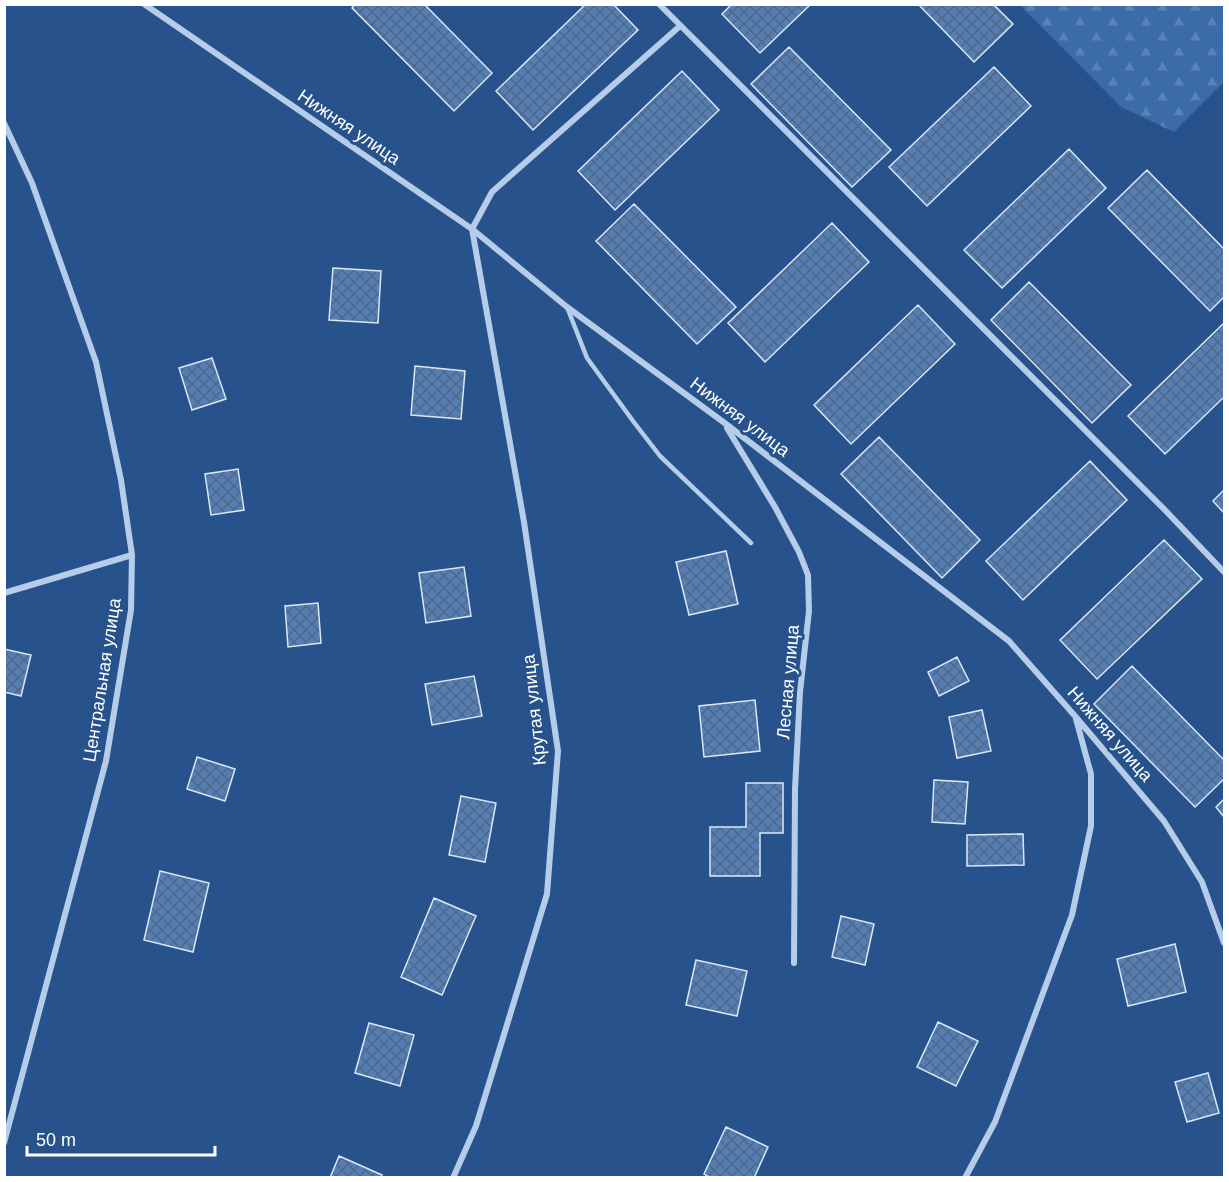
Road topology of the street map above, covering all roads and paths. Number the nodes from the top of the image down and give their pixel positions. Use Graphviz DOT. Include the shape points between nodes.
graph roads {
  1 [pos="144,4"];
  2 [pos="659,4"];
  3 [pos="680,26"];
  4 [pos="4,123"];
  5 [pos="472,229"];
  6 [pos="567,307"];
  7 [pos="726,424"];
  8 [pos="751,543"];
  9 [pos="132,555"];
  10 [pos="1224,572"];
  11 [pos="4,593"];
  12 [pos="1075,716"];
  13 [pos="1224,943"];
  14 [pos="794,963"];
  15 [pos="4,1143"];
  16 [pos="453,1178"];
  17 [pos="965,1178"];
  1 -- 5 [label="street, Нижняя улица"];
  2 -- 3 [label="street"];
  3 -- 5 [label="street" via="492,192"];
  3 -- 10 [label="street"];
  4 -- 9 [label="street, Центральная улица" via="32,183 96,362 122,480"];
  5 -- 6 [label="street, Нижняя улица"];
  5 -- 16 [label="street, Крутая улица" via="524,522 558,751 548,894 476,1126"];
  6 -- 7 [label="street, Нижняя улица"];
  6 -- 8 [label="lane" via="587,358 660,456"];
  7 -- 12 [label="street, Нижняя улица" via="1009,642"];
  7 -- 14 [label="street, Лесная улица" via="775,507 808,575 809,611 795,789"];
  9 -- 11 [label="street"];
  9 -- 15 [label="street, Центральная улица" via="131,610 106,761"];
  12 -- 13 [label="street, Нижняя улица" via="1164,820 1202,882"];
  12 -- 17 [label="street" via="1091,774 1090,826 1072,915 995,1122"];
}
